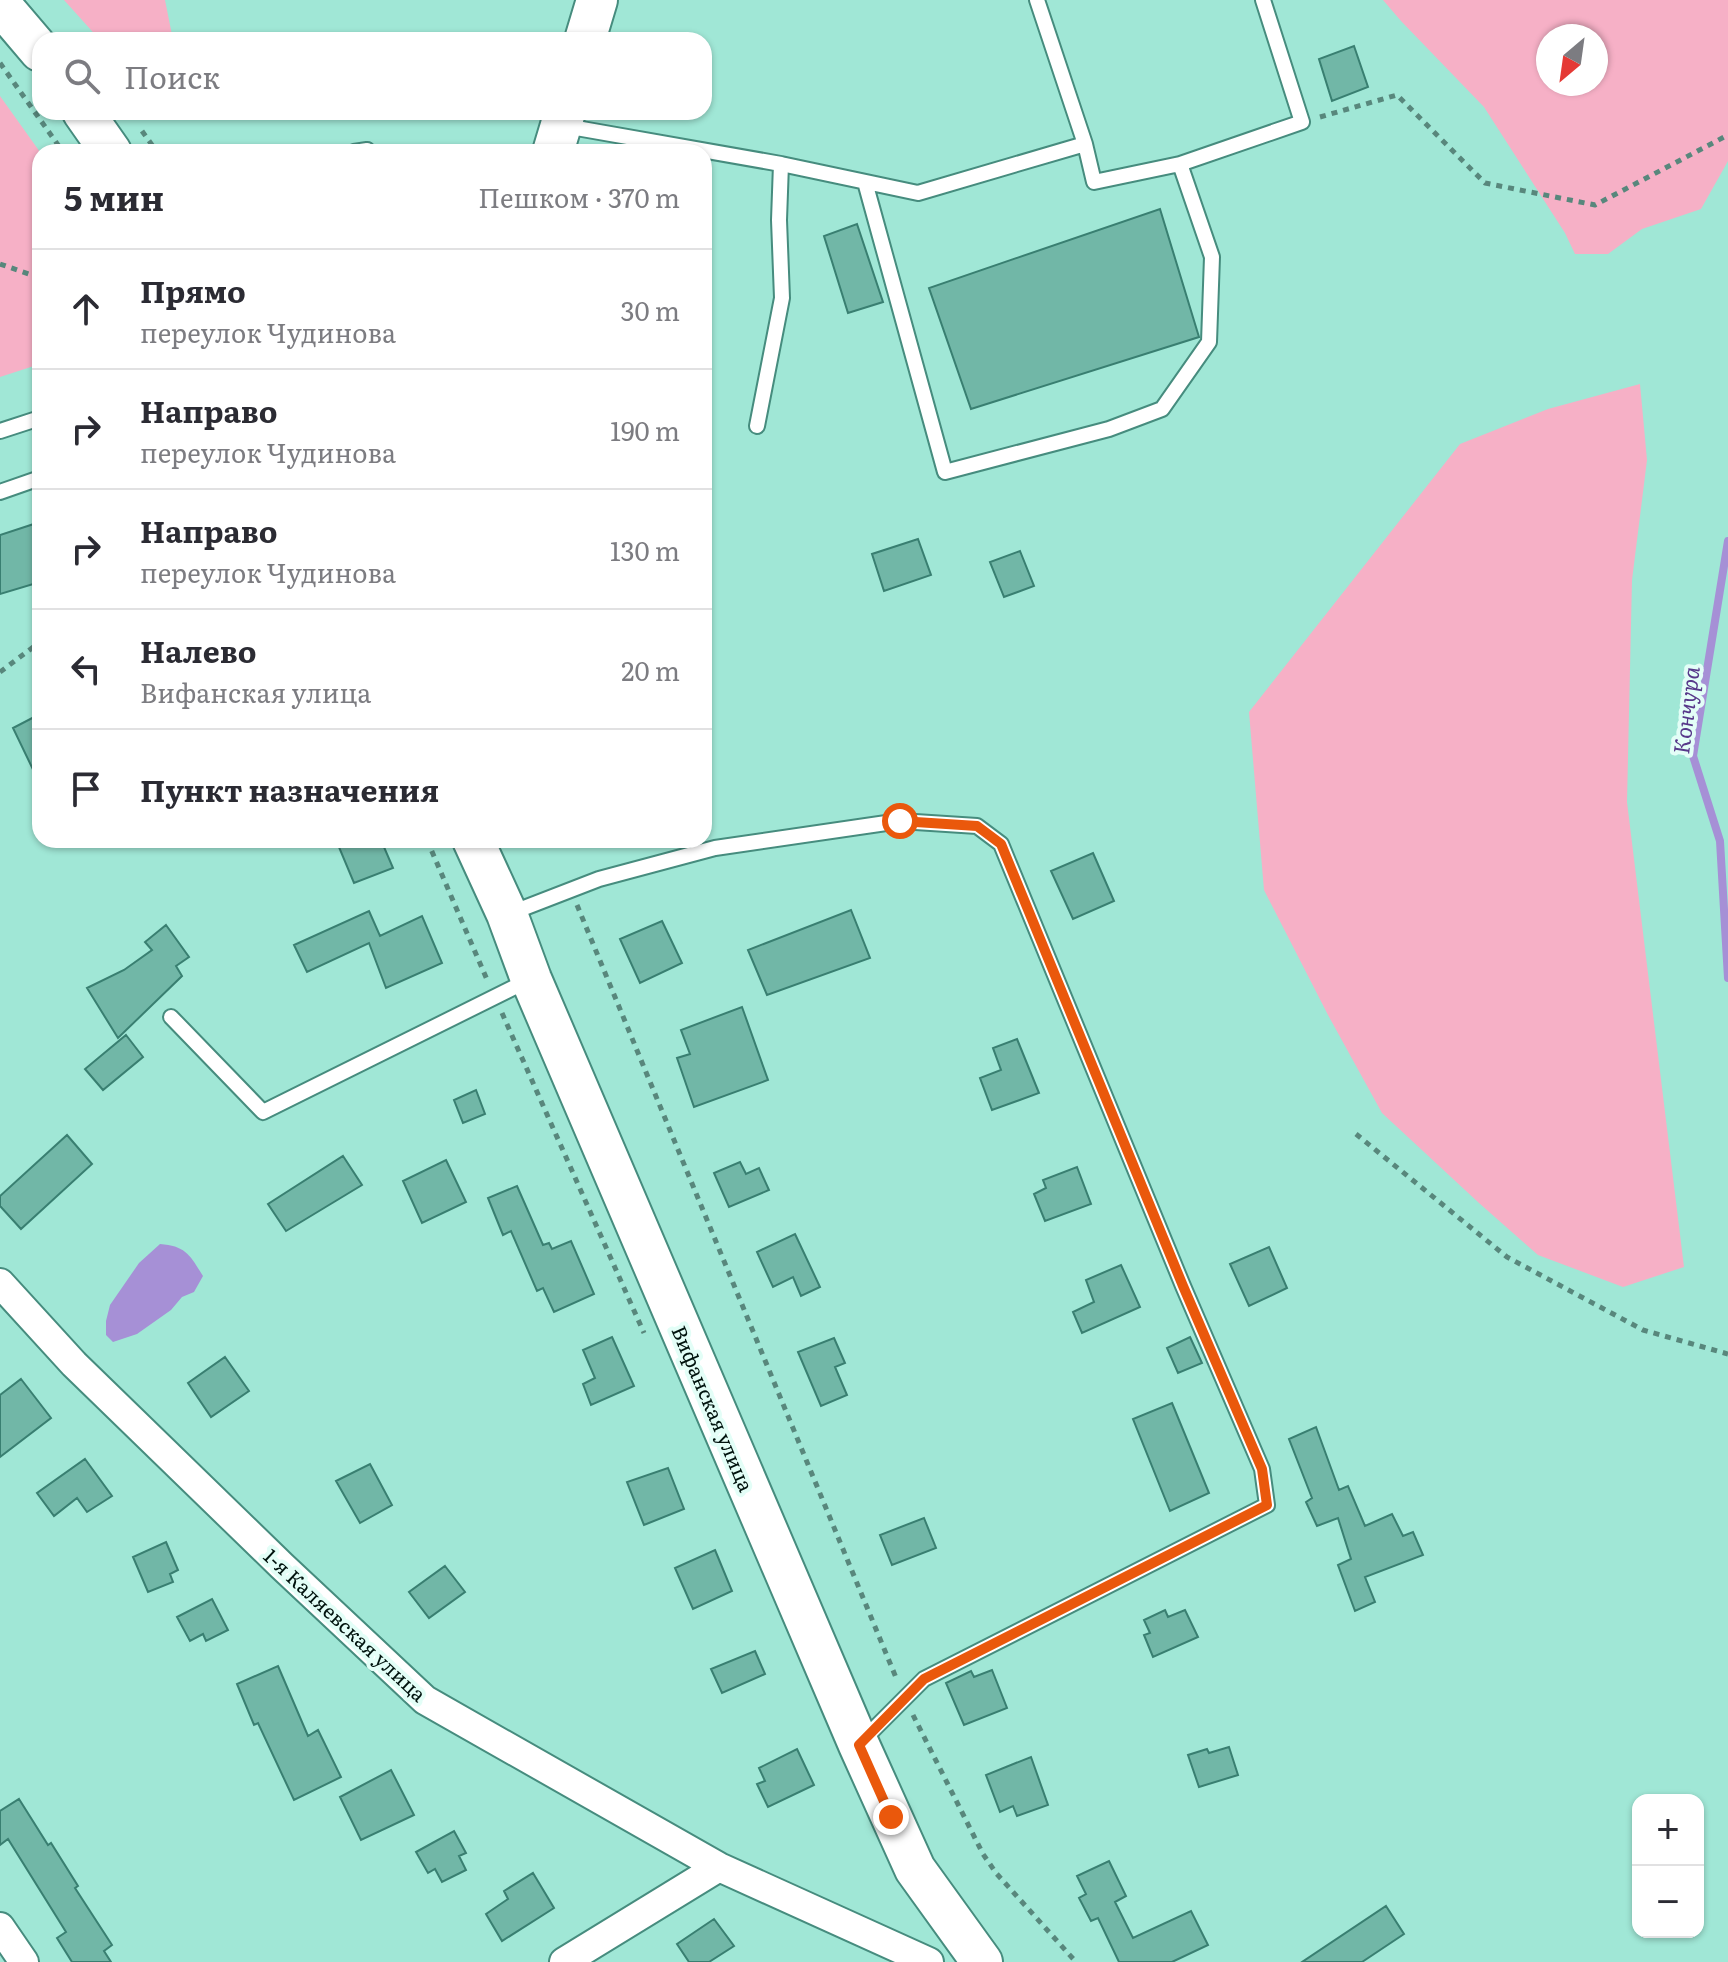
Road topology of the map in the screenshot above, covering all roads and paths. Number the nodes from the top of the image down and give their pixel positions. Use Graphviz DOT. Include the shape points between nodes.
graph roads {
  1 [pos="597,0"];
  2 [pos="1037,0"];
  3 [pos="1263,0"];
  4 [pos="0,4"];
  5 [pos="587,32"];
  6 [pos="32,42"];
  7 [pos="0,63"];
  8 [pos="32,108"];
  9 [pos="40,120"];
  10 [pos="94,120"];
  11 [pos="1302,122"];
  12 [pos="559,130"];
  13 [pos="1728,135"];
  14 [pos="126,142"];
  15 [pos="57,144"];
  16 [pos="650,144"];
  17 [pos="1085,144"];
  18 [pos="712,153"];
  19 [pos="781,164"];
  20 [pos="1180,164"];
  21 [pos="865,182"];
  22 [pos="0,264"];
  23 [pos="32,275"];
  24 [pos="32,421"];
  25 [pos="757,426"];
  26 [pos="0,431"];
  27 [pos="32,481"];
  28 [pos="0,492"];
  29 [pos="32,648"];
  30 [pos="0,672"];
  31 [pos="477,848"];
  32 [pos="571,890"];
  33 [pos="507,914"];
  34 [pos="531,979"];
  35 [pos="171,1017"];
  36 [pos="1356,1134"];
  37 [pos="0,1283"];
  38 [pos="1728,1354"];
  39 [pos="905,1699"];
  40 [pos="859,1745"];
  41 [pos="719,1867"];
  42 [pos="0,1927"];
  43 [pos="24,1962"];
  44 [pos="564,1962"];
  45 [pos="929,1962"];
  46 [pos="982,1962"];
  47 [pos="1076,1962"];
  1 -- 5 [label="main road"];
  2 -- 17 [label="lane"];
  3 -- 11 [label="lane"];
  4 -- 6 [label="main road"];
  7 -- 8 [label="path"];
  9 -- 15 [label="path"];
  10 -- 14 [label="main road"];
  11 -- 13 [label="path" via="1397,95 1485,183 1595,205"];
  11 -- 20 [label="lane"];
  12 -- 16 [label="lane"];
  17 -- 20 [label="lane" via="1094,182"];
  17 -- 21 [label="lane" via="918,193"];
  18 -- 19 [label="lane"];
  19 -- 21 [label="lane"];
  19 -- 25 [label="lane" via="782,298"];
  20 -- 21 [label="lane" via="1212,257 1209,342 1162,409 1109,429 945,472"];
  22 -- 23 [label="path"];
  24 -- 26 [label="lane"];
  27 -- 28 [label="lane"];
  29 -- 30 [label="path"];
  31 -- 33 [label="main road, Вифанская улица"];
  32 -- 33 [label="lane"];
  32 -- 39 [label="path"];
  32 -- 39 [label="lane" via="715,848 900,821 977,826 1001,844 1262,1469 1267,1505 924,1679"];
  33 -- 34 [label="main road, Вифанская улица"];
  34 -- 35 [label="lane" via="263,1112"];
  34 -- 40 [label="main road, Вифанская улица"];
  36 -- 38 [label="path" via="1507,1257 1643,1330"];
  37 -- 41 [label="street, 1-я Каляевская улица" via="74,1364 425,1700"];
  39 -- 40 [label="lane"];
  39 -- 47 [label="path" via="983,1854"];
  40 -- 46 [label="main road, Вифанская улица" via="915,1869"];
  41 -- 44 [label="street"];
  41 -- 45 [label="street, 1-я Каляевская улица"];
  42 -- 43 [label="street"];
}
